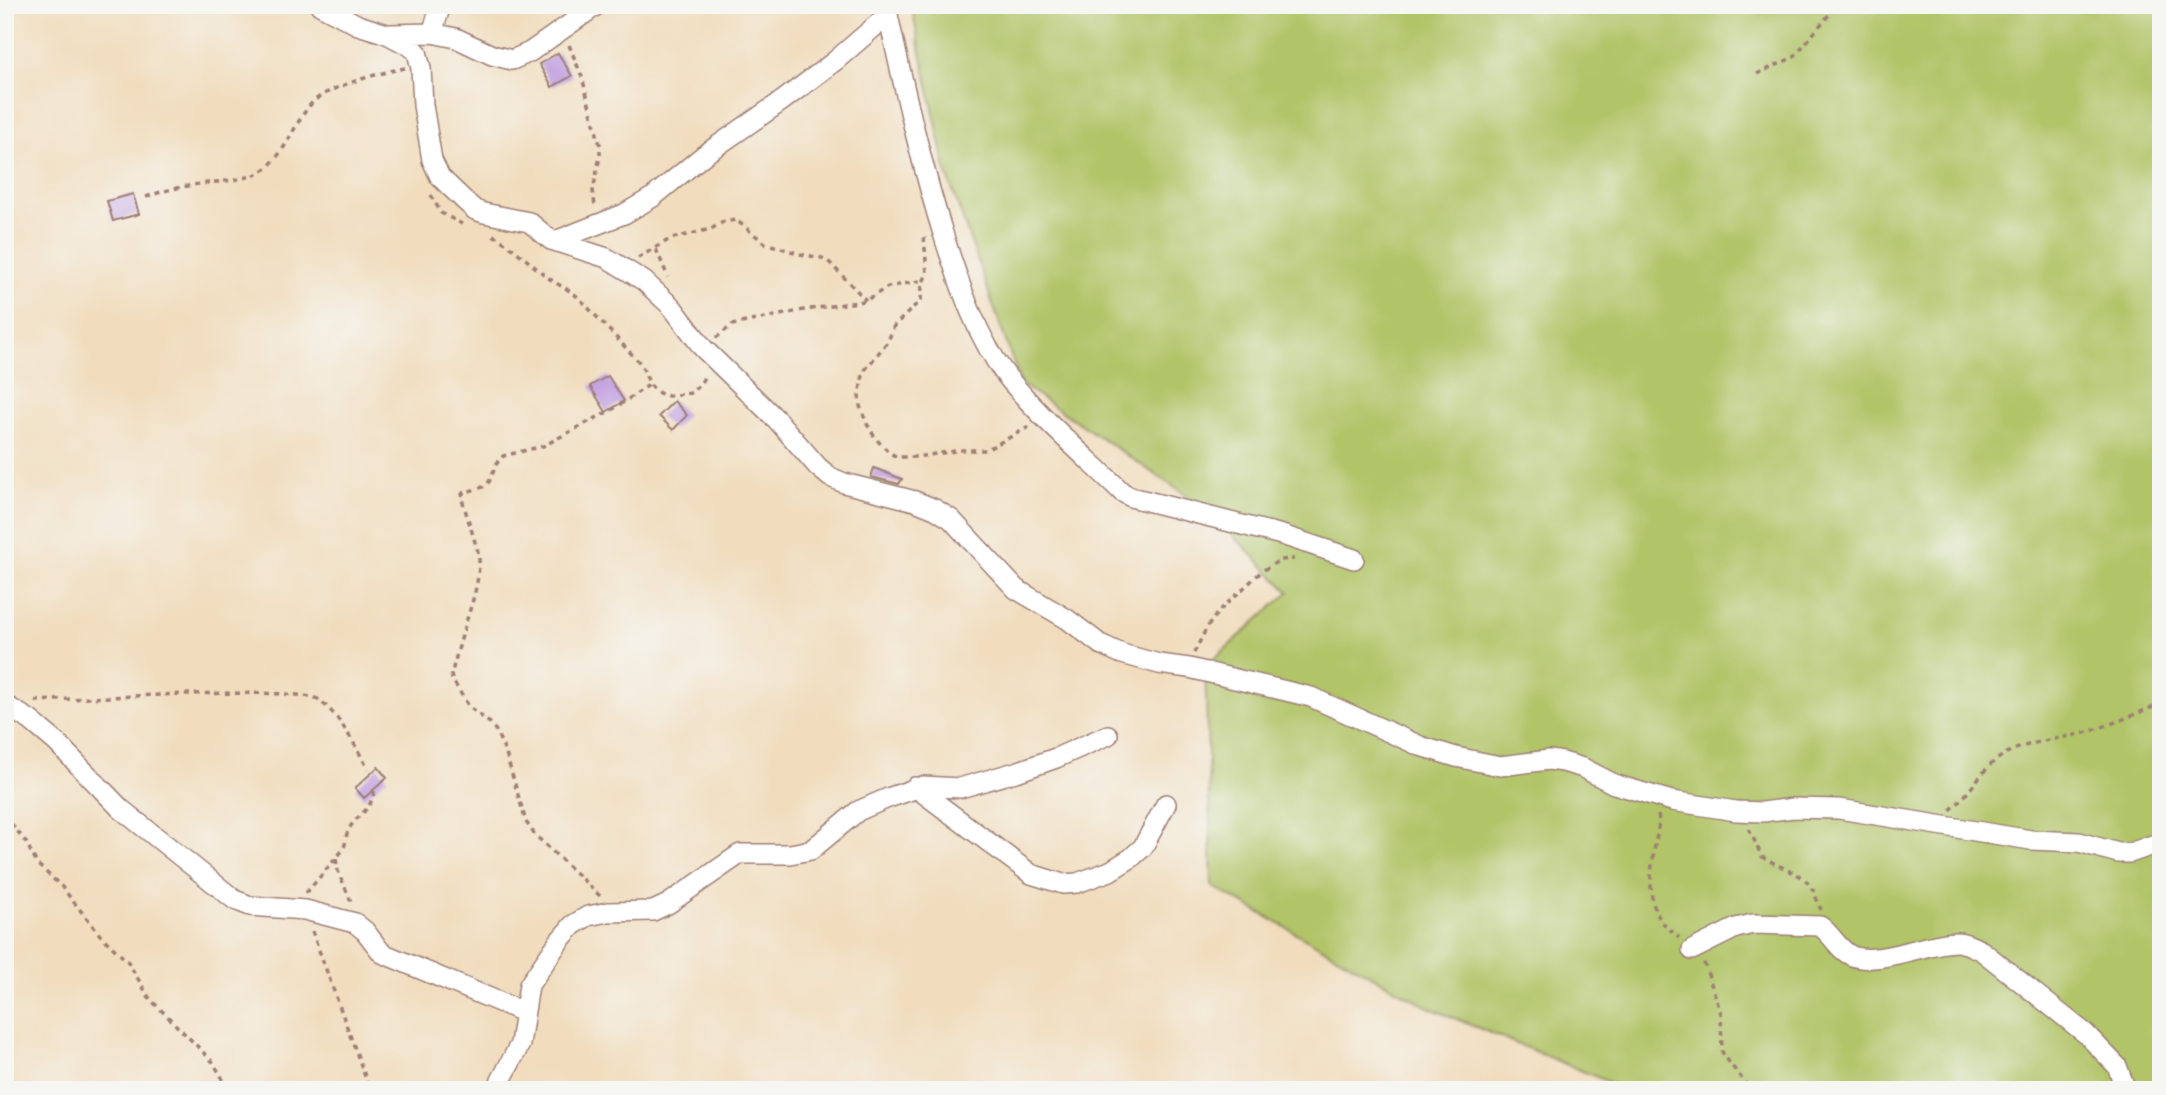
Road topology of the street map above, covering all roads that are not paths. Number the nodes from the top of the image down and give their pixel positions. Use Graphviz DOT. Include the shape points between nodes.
graph roads {
  1 [pos="320,5"];
  2 [pos="441,5"];
  3 [pos="597,5"];
  4 [pos="886,10"];
  5 [pos="432,33"];
  6 [pos="387,34"];
  7 [pos="555,241"];
  8 [pos="1354,559"];
  9 [pos="5,705"];
  10 [pos="1108,735"];
  11 [pos="915,787"];
  12 [pos="1166,804"];
  13 [pos="2161,842"];
  14 [pos="1692,950"];
  15 [pos="523,1012"];
  16 [pos="496,1090"];
  17 [pos="2126,1090"];
  1 -- 6 [label="street"];
  2 -- 5 [label="street"];
  3 -- 5 [label="street" via="512,60"];
  4 -- 7 [label="street" via="835,61 653,197 624,214"];
  4 -- 8 [label="street" via="930,191 959,283 1005,373 1131,497 1282,535"];
  5 -- 6 [label="street"];
  6 -- 7 [label="street" via="417,52 432,160 440,177 475,210 529,222"];
  7 -- 13 [label="street" via="607,258 656,291 707,352 830,477 935,509 951,519 1016,589 1100,644 1134,657 1311,697 1420,746 1456,757 1500,766 1556,761 1672,801 1763,812 1839,809 2031,840 2079,842 2118,853"];
  9 -- 15 [label="street" via="56,742 121,810 235,900 355,923 382,953"];
  10 -- 11 [label="street" via="1056,758 960,788"];
  11 -- 12 [label="street" via="1031,874 1063,884 1099,875 1131,859 1143,847"];
  11 -- 15 [label="street" via="858,811 811,850 740,854 653,911 588,916 573,925 528,985"];
  14 -- 17 [label="street" via="1753,924 1816,925 1856,957 1965,943 1982,951 2086,1034 2117,1066"];
  15 -- 16 [label="street" via="520,1044"];
}
